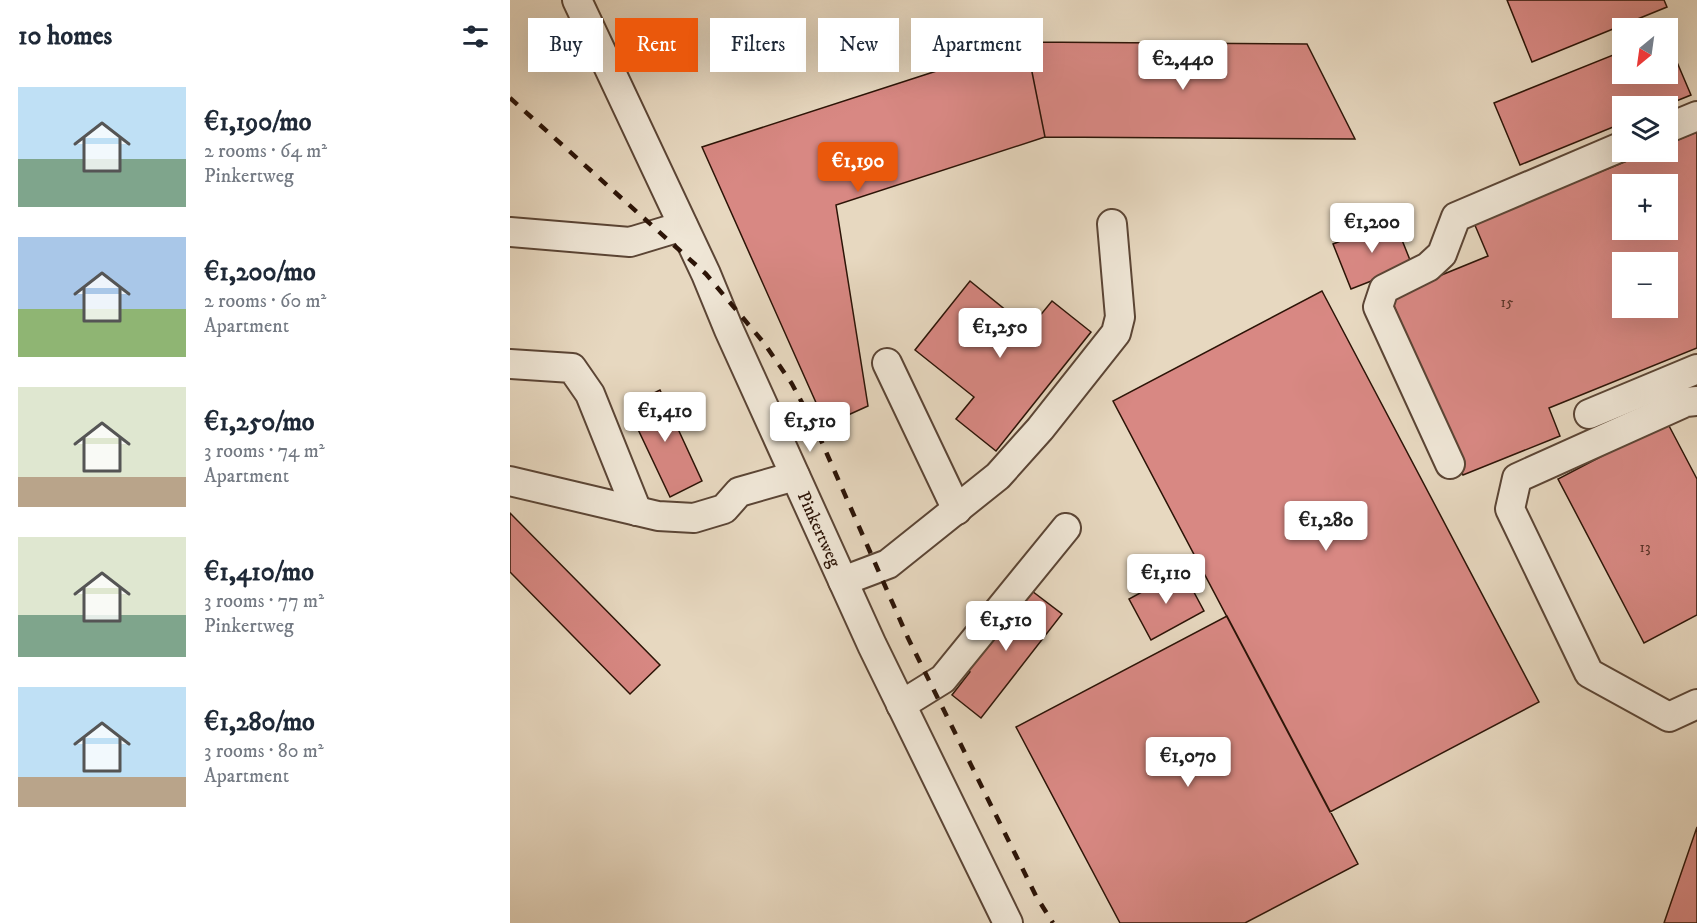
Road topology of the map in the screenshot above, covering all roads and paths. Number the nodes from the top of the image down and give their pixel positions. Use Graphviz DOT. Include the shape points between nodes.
graph roads {
  1 [pos="577,0"];
  2 [pos="1697,116"];
  3 [pos="1678,124"];
  4 [pos="1612,151"];
  5 [pos="1112,224"];
  6 [pos="684,226"];
  7 [pos="510,232"];
  8 [pos="888,363"];
  9 [pos="510,364"];
  10 [pos="1697,369"];
  11 [pos="1697,401"];
  12 [pos="1589,414"];
  13 [pos="1450,464"];
  14 [pos="795,476"];
  15 [pos="510,481"];
  16 [pos="957,510"];
  17 [pos="637,511"];
  18 [pos="1066,528"];
  19 [pos="843,581"];
  20 [pos="1697,704"];
  21 [pos="901,705"];
  22 [pos="1008,923"];
  1 -- 6 [label="street, Pinkertweg"];
  2 -- 3 [label="street"];
  4 -- 13 [label="street" via="1456,217 1442,254 1428,267 1384,289 1380,296 1378,307"];
  5 -- 16 [label="street" via="1120,317 1116,333 1005,468"];
  6 -- 7 [label="street" via="630,242"];
  6 -- 14 [label="street, Pinkertweg"];
  8 -- 16 [label="street"];
  9 -- 17 [label="street" via="572,368 590,394"];
  10 -- 12 [label="street"];
  11 -- 20 [label="street" via="1686,402 1517,478 1510,509 1588,673 1669,717"];
  14 -- 17 [label="street" via="739,492 724,509 694,518 675,519"];
  14 -- 19 [label="street, Pinkertweg"];
  15 -- 17 [label="street"];
  16 -- 19 [label="street" via="888,564"];
  18 -- 21 [label="street" via="943,679"];
  19 -- 21 [label="street, Pinkertweg"];
  21 -- 22 [label="street, Pinkertweg"];
}
